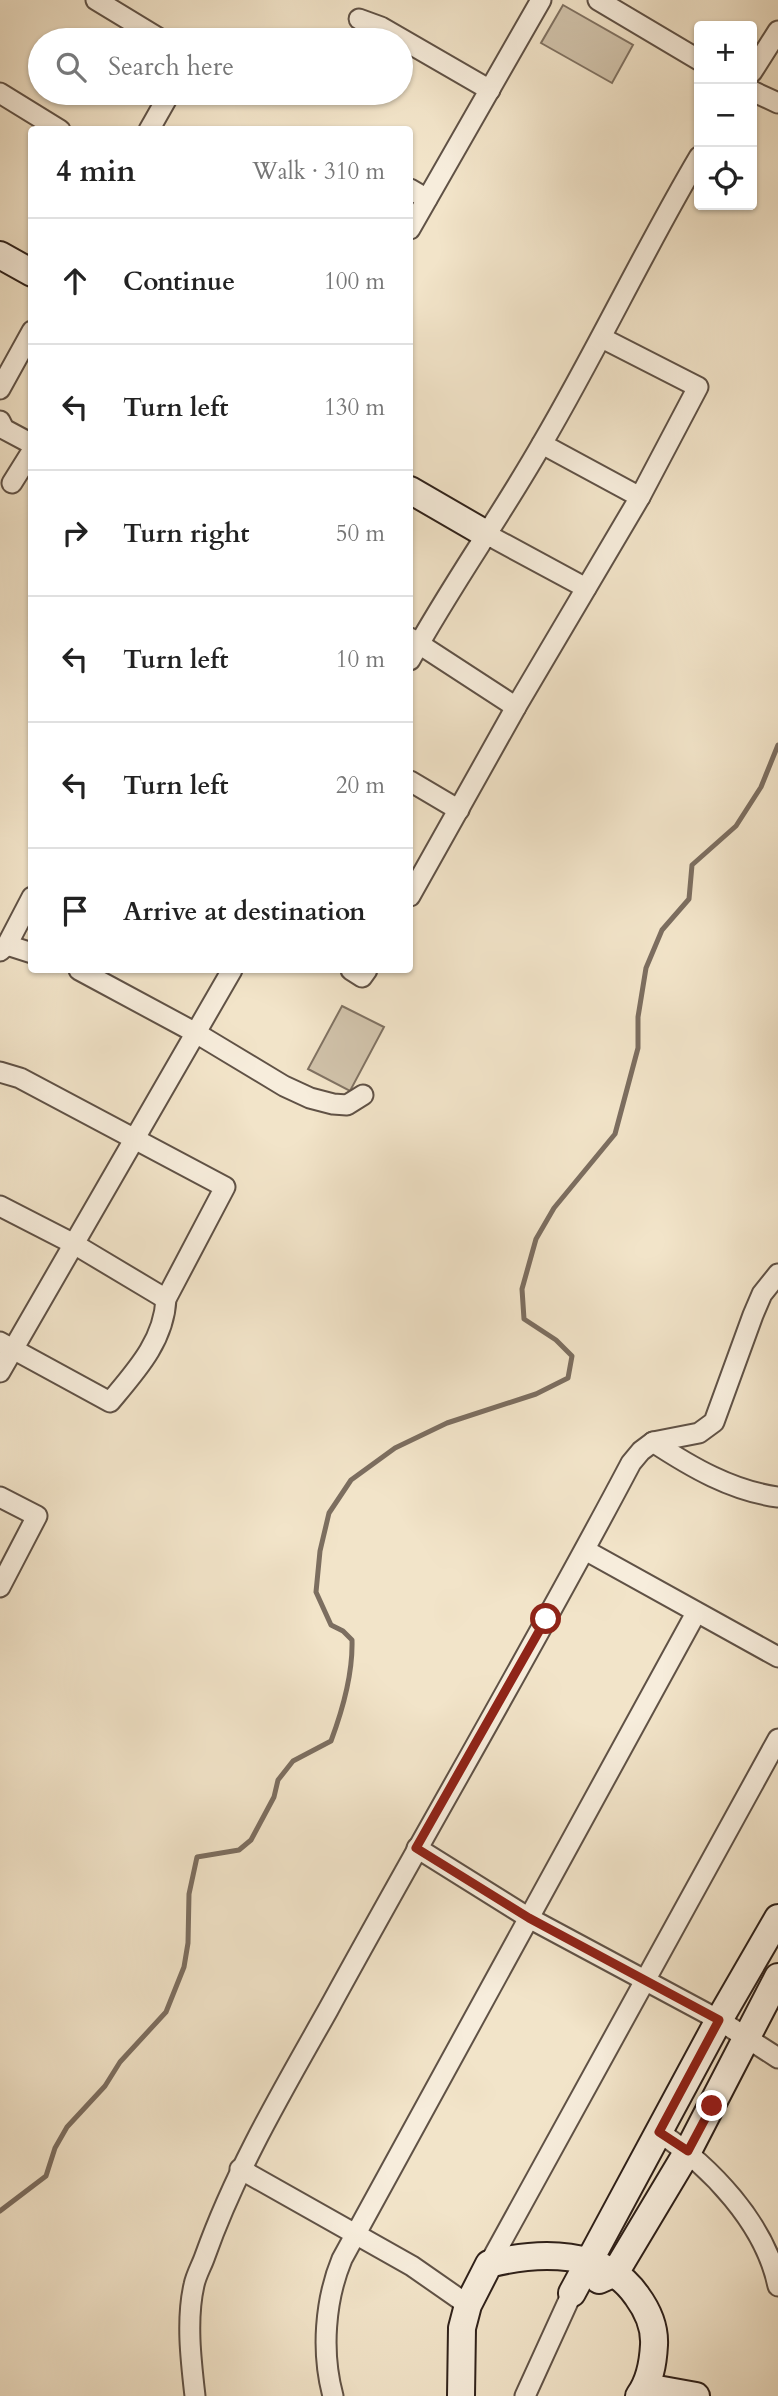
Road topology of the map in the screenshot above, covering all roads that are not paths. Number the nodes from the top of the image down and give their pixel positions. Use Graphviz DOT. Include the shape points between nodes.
graph roads {
  1 [pos="96,0"];
  2 [pos="541,0"];
  3 [pos="598,0"];
  4 [pos="359,19"];
  5 [pos="142,28"];
  6 [pos="383,28"];
  7 [pos="778,31"];
  8 [pos="413,45"];
  9 [pos="694,57"];
  10 [pos="757,64"];
  11 [pos="490,90"];
  12 [pos="757,92"];
  13 [pos="0,93"];
  14 [pos="778,103"];
  15 [pos="163,105"];
  16 [pos="54,126"];
  17 [pos="151,126"];
  18 [pos="694,166"];
  19 [pos="418,194"];
  20 [pos="413,216"];
  21 [pos="0,255"];
  22 [pos="28,271"];
  23 [pos="28,338"];
  24 [pos="602,338"];
  25 [pos="0,389"];
  26 [pos="0,421"];
  27 [pos="28,442"];
  28 [pos="542,444"];
  29 [pos="28,457"];
  30 [pos="12,483"];
  31 [pos="413,492"];
  32 [pos="640,497"];
  33 [pos="486,534"];
  34 [pos="586,588"];
  35 [pos="413,647"];
  36 [pos="516,707"];
  37 [pos="413,783"];
  38 [pos="460,810"];
  39 [pos="413,891"];
  40 [pos="28,904"];
  41 [pos="3,948"];
  42 [pos="28,952"];
  43 [pos="85,973"];
  44 [pos="230,973"];
  45 [pos="196,1033"];
  46 [pos="0,1072"];
  47 [pos="363,1095"];
  48 [pos="135,1139"];
  49 [pos="0,1206"];
  50 [pos="74,1244"];
  51 [pos="778,1273"];
  52 [pos="166,1299"];
  53 [pos="7,1346"];
  54 [pos="0,1373"];
  55 [pos="653,1442"];
  56 [pos="0,1497"];
  57 [pos="778,1497"];
  58 [pos="585,1550"];
  59 [pos="0,1587"];
  60 [pos="696,1613"];
  61 [pos="778,1657"];
  62 [pos="778,1739"];
  63 [pos="416,1848"];
  64 [pos="529,1918"];
  65 [pos="778,1918"];
  66 [pos="778,1978"];
  67 [pos="645,1979"];
  68 [pos="719,2020"];
  69 [pos="748,2037"];
  70 [pos="778,2058"];
  71 [pos="659,2132"];
  72 [pos="688,2151"];
  73 [pos="240,2169"];
  74 [pos="354,2232"];
  75 [pos="589,2261"];
  76 [pos="489,2263"];
  77 [pos="615,2273"];
  78 [pos="778,2286"];
  79 [pos="572,2293"];
  80 [pos="468,2305"];
  81 [pos="642,2392"];
  82 [pos="195,2396"];
  83 [pos="332,2396"];
  84 [pos="461,2396"];
  85 [pos="525,2396"];
  86 [pos="696,2396"];
  1 -- 5 [label="street"];
  2 -- 11 [label="street"];
  3 -- 9 [label="street"];
  4 -- 6 [label="street"];
  7 -- 10 [label="street"];
  8 -- 11 [label="street"];
  11 -- 19 [label="street"];
  12 -- 14 [label="street"];
  13 -- 16 [label="street"];
  15 -- 17 [label="street"];
  18 -- 24 [label="street" via="646,248"];
  19 -- 20 [label="street"];
  21 -- 22 [label="street"];
  23 -- 25 [label="street"];
  24 -- 28 [label="street"];
  24 -- 32 [label="street" via="698,387"];
  26 -- 27 [label="street" via="4,429"];
  28 -- 32 [label="street"];
  28 -- 33 [label="street"];
  29 -- 30 [label="street"];
  31 -- 33 [label="street"];
  32 -- 34 [label="street"];
  33 -- 34 [label="street"];
  33 -- 35 [label="street"];
  34 -- 36 [label="street"];
  35 -- 36 [label="street"];
  36 -- 38 [label="street"];
  37 -- 38 [label="street"];
  38 -- 39 [label="street"];
  40 -- 41 [label="street"];
  41 -- 42 [label="street"];
  43 -- 45 [label="street"];
  44 -- 45 [label="street"];
  45 -- 47 [label="street" via="310,1098 347,1105"];
  45 -- 48 [label="street"];
  46 -- 48 [label="street" via="20,1078"];
  48 -- 50 [label="street"];
  48 -- 52 [label="street" via="225,1186"];
  49 -- 50 [label="street"];
  50 -- 52 [label="street"];
  50 -- 53 [label="street"];
  51 -- 55 [label="street" via="753,1314 714,1422 699,1433"];
  52 -- 53 [label="street" via="158,1337 110,1402"];
  53 -- 54 [label="street"];
  55 -- 57 [label="street" via="727,1484"];
  55 -- 58 [label="street" via="631,1463"];
  56 -- 59 [label="street" via="37,1516"];
  58 -- 60 [label="street"];
  58 -- 63 [label="street"];
  60 -- 61 [label="street"];
  60 -- 64 [label="street"];
  62 -- 67 [label="street"];
  63 -- 64 [label="street"];
  63 -- 73 [label="street"];
  64 -- 67 [label="street"];
  64 -- 74 [label="street"];
  65 -- 68 [label="street"];
  66 -- 69 [label="street"];
  67 -- 68 [label="street"];
  67 -- 76 [label="street"];
  68 -- 69 [label="street"];
  68 -- 71 [label="street"];
  69 -- 70 [label="street"];
  69 -- 72 [label="street"];
  71 -- 72 [label="street"];
  71 -- 75 [label="street"];
  72 -- 77 [label="street"];
  72 -- 78 [label="street" via="752,2224"];
  73 -- 74 [label="street"];
  73 -- 82 [label="street" via="194,2284 190,2310"];
  74 -- 80 [label="street"];
  74 -- 83 [label="street" via="330,2300 326,2352"];
  75 -- 76 [label="street" via="542,2256"];
  75 -- 77 [label="street"];
  75 -- 79 [label="street"];
  76 -- 80 [label="street"];
  77 -- 79 [label="street"];
  77 -- 81 [label="street" via="627,2281 655,2330 654,2354"];
  79 -- 85 [label="street"];
  80 -- 84 [label="street" via="460,2353"];
  81 -- 86 [label="street"];
}
